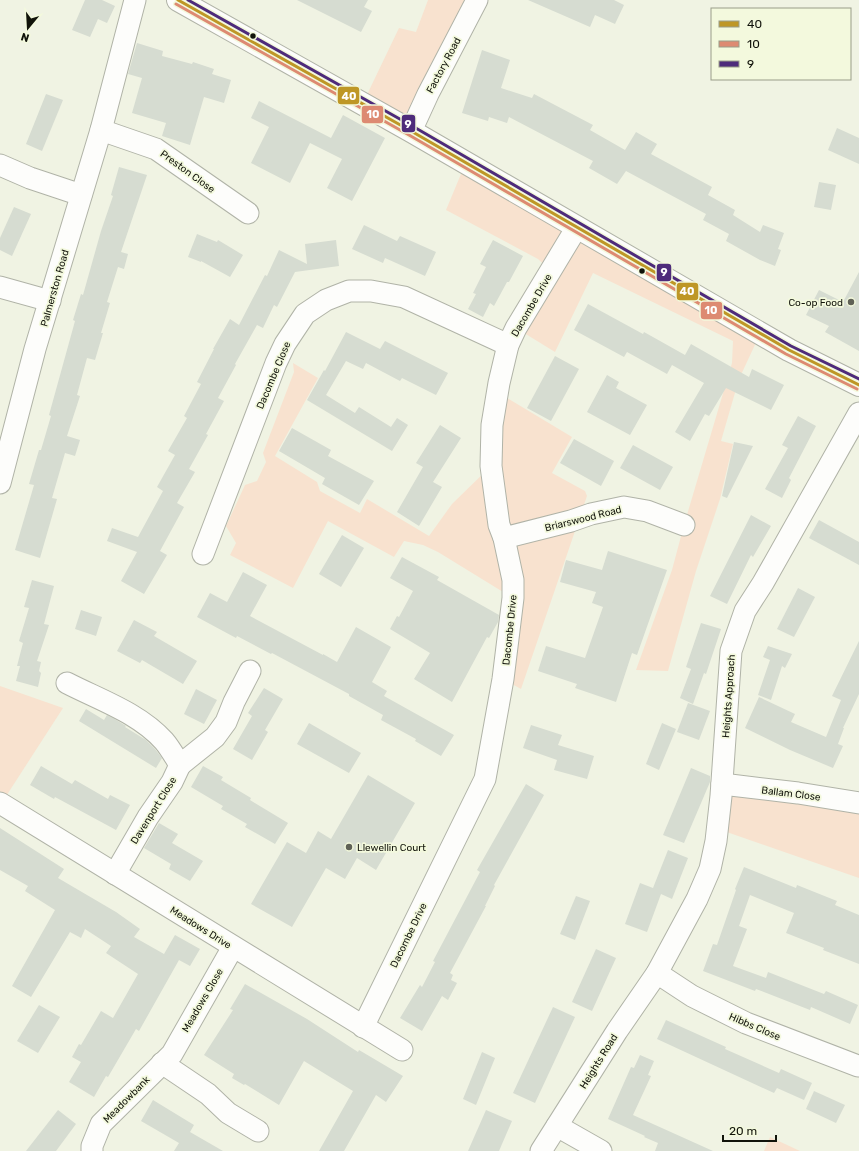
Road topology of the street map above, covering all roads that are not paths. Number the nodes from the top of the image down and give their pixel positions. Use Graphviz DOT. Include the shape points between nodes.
graph roads {
  1 [pos="135,0"];
  2 [pos="178,0"];
  3 [pos="477,0"];
  4 [pos="101,130"];
  5 [pos="412,131"];
  6 [pos="0,165"];
  7 [pos="81,196"];
  8 [pos="248,213"];
  9 [pos="577,227"];
  10 [pos="0,287"];
  11 [pos="50,301"];
  12 [pos="508,345"];
  13 [pos="859,385"];
  14 [pos="859,413"];
  15 [pos="0,483"];
  16 [pos="684,525"];
  17 [pos="504,538"];
  18 [pos="203,554"];
  19 [pos="250,671"];
  20 [pos="67,684"];
  21 [pos="180,765"];
  22 [pos="722,784"];
  23 [pos="858,799"];
  24 [pos="0,803"];
  25 [pos="115,874"];
  26 [pos="233,947"];
  27 [pos="657,973"];
  28 [pos="363,1026"];
  29 [pos="402,1050"];
  30 [pos="167,1059"];
  31 [pos="858,1066"];
  32 [pos="557,1126"];
  33 [pos="258,1131"];
  34 [pos="92,1151"];
  35 [pos="541,1151"];
  36 [pos="601,1151"];
  1 -- 4 [label="street, Palmerston Road"];
  2 -- 5 [label="main road"];
  3 -- 5 [label="street, Factory Road" via="428,94"];
  4 -- 7 [label="street, Palmerston Road"];
  4 -- 8 [label="street, Preston Close" via="156,149"];
  5 -- 9 [label="main road"];
  6 -- 7 [label="street"];
  7 -- 11 [label="street, Palmerston Road"];
  9 -- 12 [label="street, Dacombe Drive"];
  9 -- 13 [label="main road" via="789,350"];
  10 -- 11 [label="street"];
  11 -- 15 [label="street, Palmerston Road"];
  12 -- 17 [label="street, Dacombe Drive" via="492,425 491,466 499,525"];
  12 -- 18 [label="street, Dacombe Close" via="404,297 371,291 349,291 326,300 306,314 285,344"];
  14 -- 22 [label="street, Heights Approach" via="745,611 731,651"];
  16 -- 17 [label="street, Briarswood Road" via="647,511 624,507"];
  17 -- 28 [label="street, Dacombe Drive" via="513,598 503,679 485,779"];
  19 -- 21 [label="street" via="226,722 215,737"];
  20 -- 21 [label="street, Davenport Close" via="115,706 146,724 165,742"];
  21 -- 25 [label="street, Davenport Close"];
  22 -- 23 [label="street, Ballam Close"];
  22 -- 27 [label="street, Heights Approach" via="716,841 710,869 697,899"];
  24 -- 25 [label="street, Meadows Drive"];
  25 -- 26 [label="street, Meadows Drive"];
  26 -- 28 [label="street, Meadows Drive"];
  26 -- 30 [label="street, Meadows Close"];
  27 -- 31 [label="street, Hibbs Close" via="692,996 746,1023"];
  27 -- 32 [label="street, Heights Road"];
  28 -- 29 [label="street, Meadows Drive"];
  30 -- 33 [label="street" via="228,1113"];
  30 -- 34 [label="street, Meadowbank" via="101,1124"];
  32 -- 35 [label="street, Heights Road"];
  32 -- 36 [label="street"];
}
